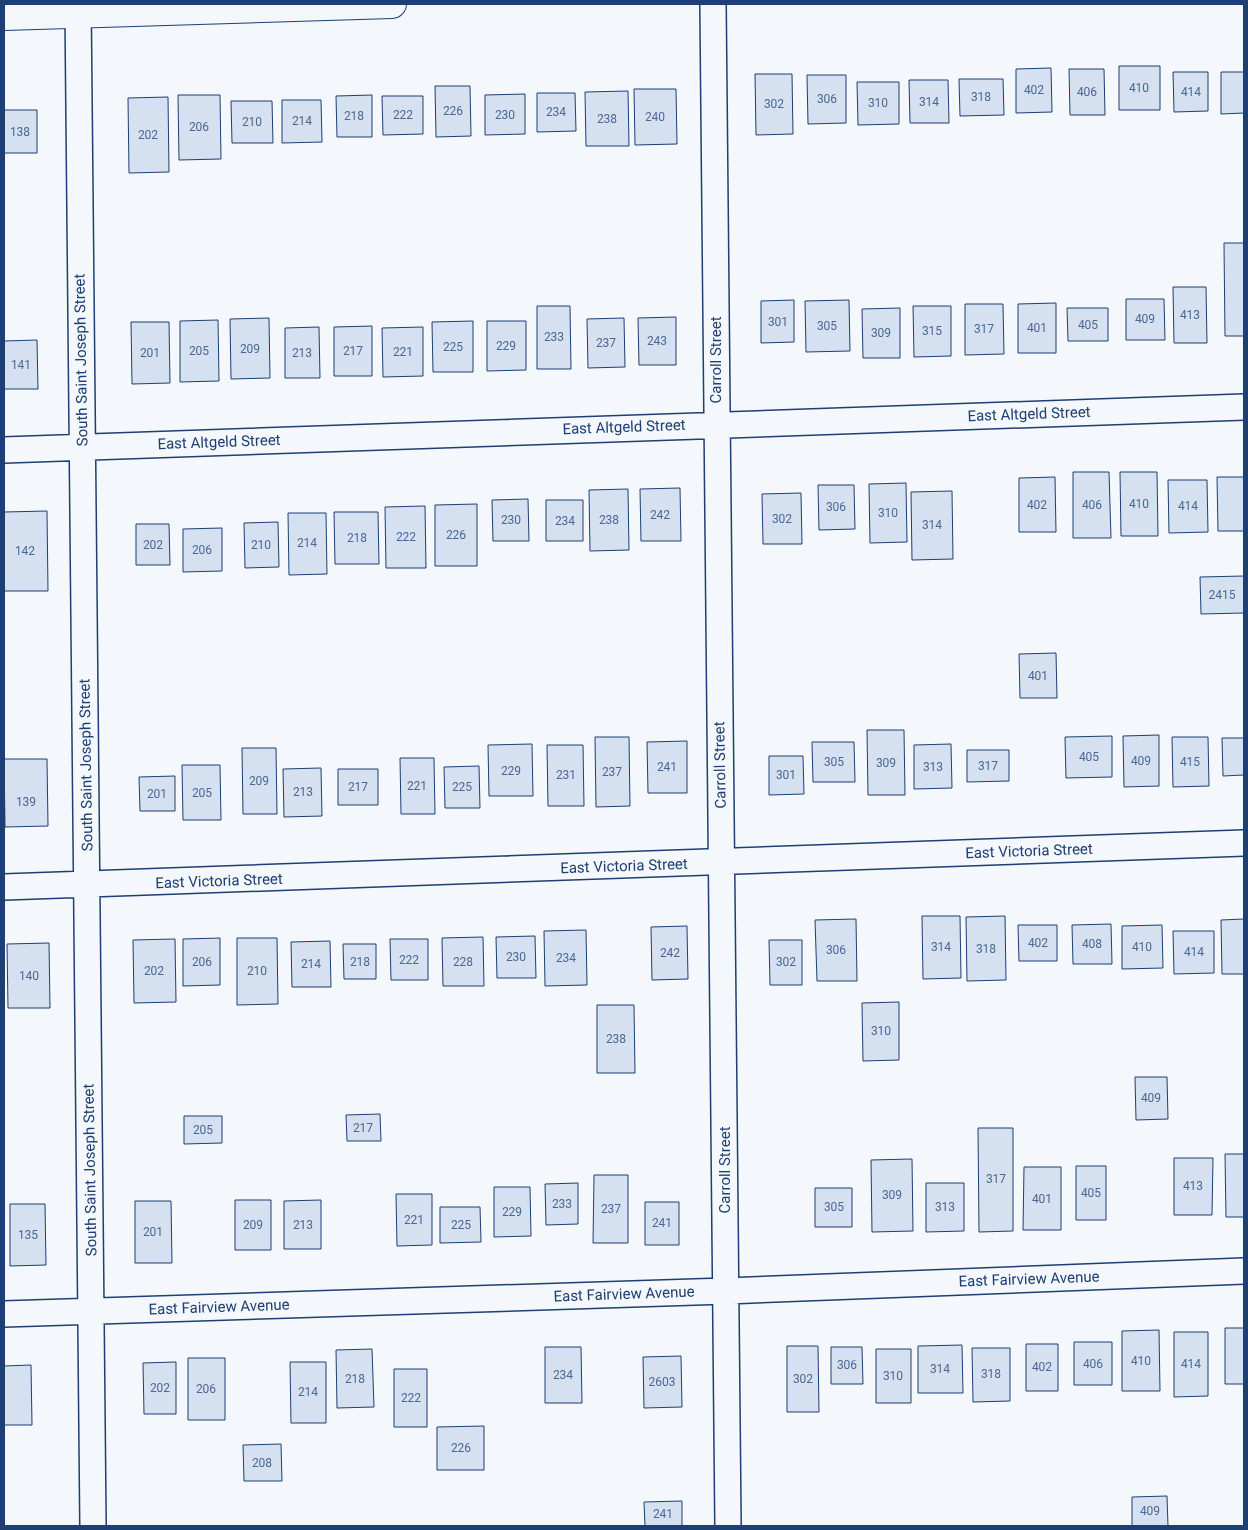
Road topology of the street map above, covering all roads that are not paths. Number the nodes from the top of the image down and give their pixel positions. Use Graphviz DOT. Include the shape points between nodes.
graph roads {
  1 [pos="392,4"];
  2 [pos="712,4"];
  3 [pos="78,9"];
  4 [pos="4,16"];
  5 [pos="1244,407"];
  6 [pos="717,424"];
  7 [pos="83,447"];
  8 [pos="4,450"];
  9 [pos="1244,843"];
  10 [pos="721,863"];
  11 [pos="87,886"];
  12 [pos="4,887"];
  13 [pos="1244,1271"];
  14 [pos="726,1291"];
  15 [pos="91,1311"];
  16 [pos="4,1314"];
  17 [pos="93,1526"];
  18 [pos="728,1526"];
  1 -- 3 [label="street"];
  2 -- 6 [label="street, Carroll Street"];
  3 -- 4 [label="street"];
  3 -- 7 [label="street, South Saint Joseph Street"];
  5 -- 6 [label="street, East Altgeld Street"];
  6 -- 7 [label="street, East Altgeld Street"];
  6 -- 10 [label="street, Carroll Street"];
  7 -- 8 [label="street, East Altgeld Street"];
  7 -- 11 [label="street, South Saint Joseph Street"];
  9 -- 10 [label="street, East Victoria Street"];
  10 -- 11 [label="street, East Victoria Street"];
  10 -- 14 [label="street, Carroll Street"];
  11 -- 12 [label="street, East Victoria Street"];
  11 -- 15 [label="street, South Saint Joseph Street"];
  13 -- 14 [label="street, East Fairview Avenue"];
  14 -- 15 [label="street, East Fairview Avenue"];
  14 -- 18 [label="street, Carroll Street"];
  15 -- 16 [label="street, East Fairview Avenue"];
  15 -- 17 [label="street, South Saint Joseph Street"];
}
